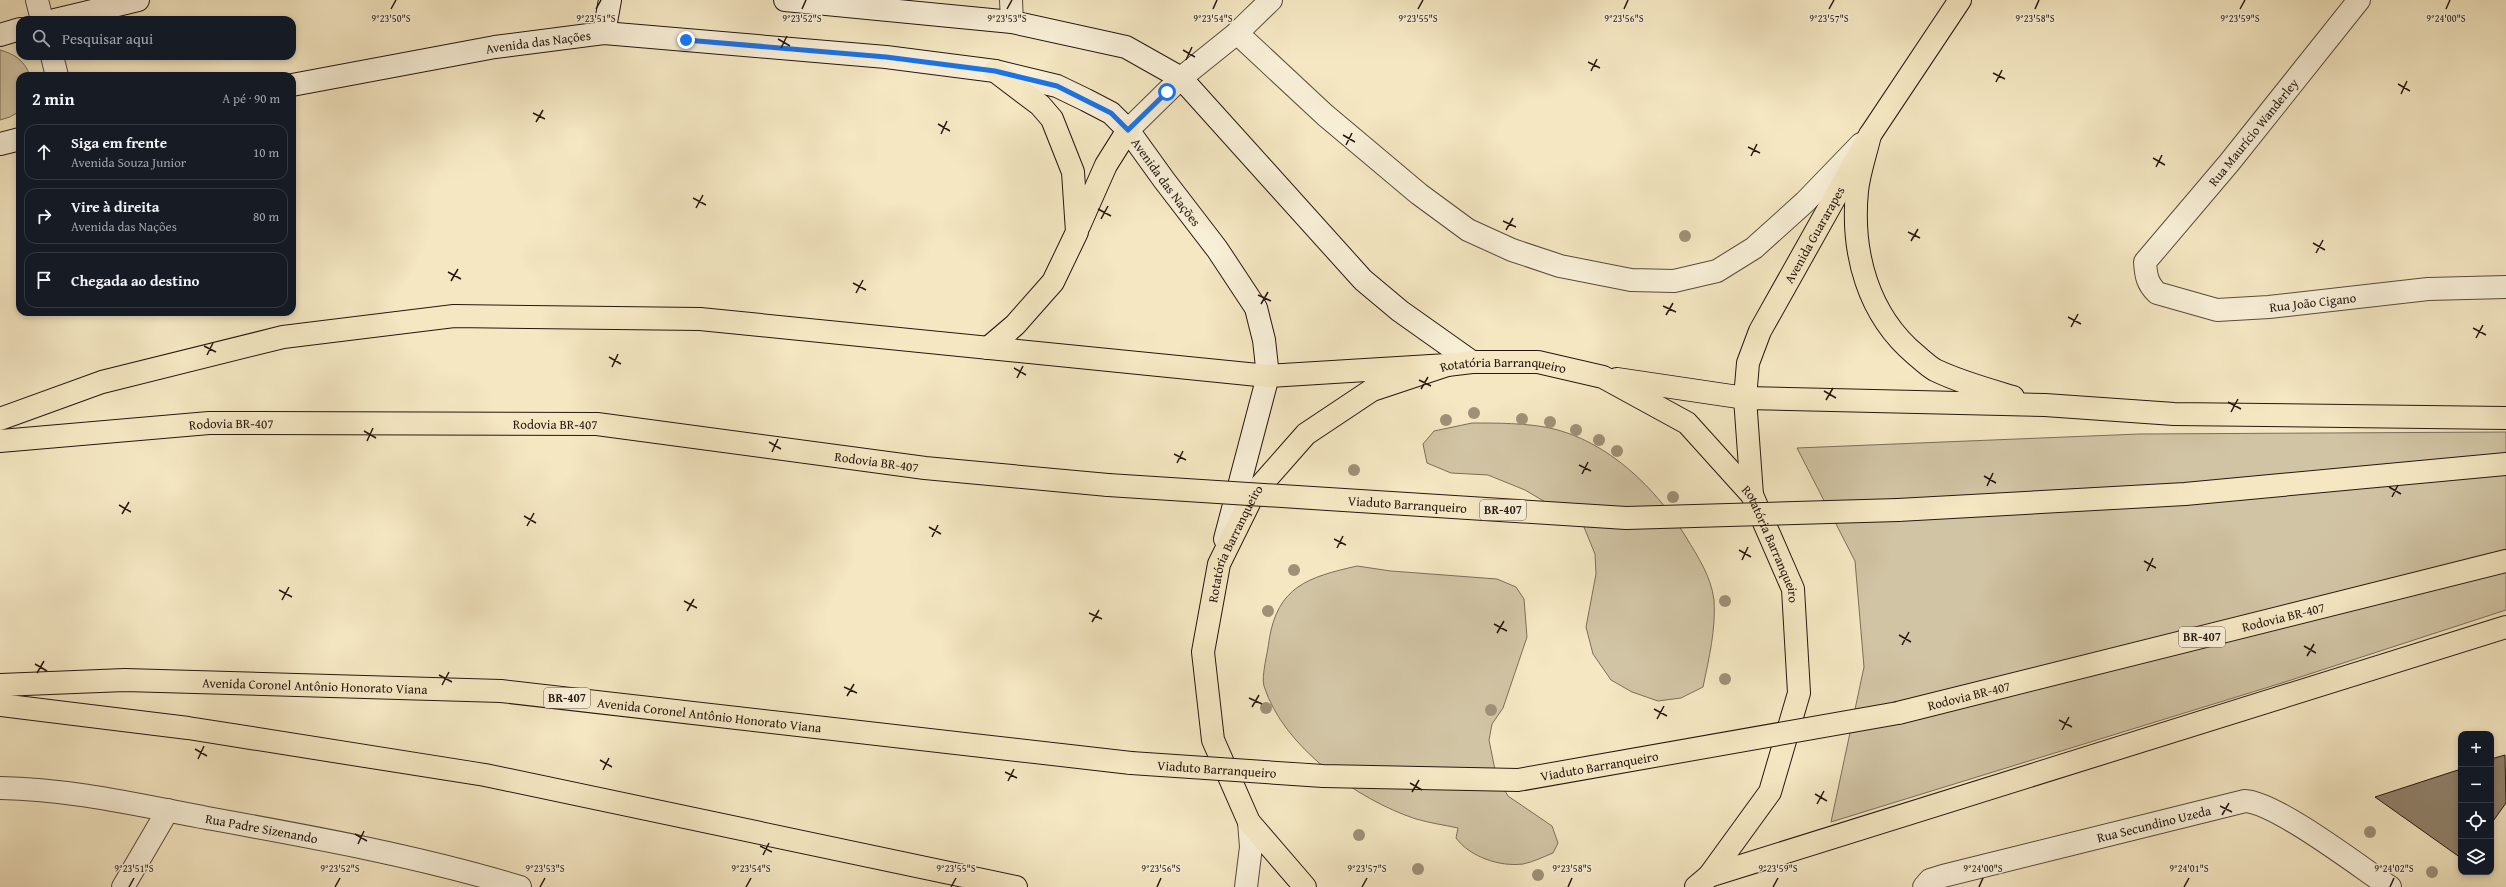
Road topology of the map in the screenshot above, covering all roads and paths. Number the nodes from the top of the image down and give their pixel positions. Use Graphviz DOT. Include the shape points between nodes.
graph roads {
  1 [pos="38,0"];
  2 [pos="138,0"];
  3 [pos="610,0"];
  4 [pos="785,0"];
  5 [pos="1011,0"];
  6 [pos="1271,0"];
  7 [pos="1960,0"];
  8 [pos="2359,0"];
  9 [pos="41,16"];
  10 [pos="72,16"];
  11 [pos="1012,22"];
  12 [pos="16,30"];
  13 [pos="604,33"];
  14 [pos="1238,33"];
  15 [pos="0,35"];
  16 [pos="53,60"];
  17 [pos="995,71"];
  18 [pos="56,72"];
  19 [pos="1181,78"];
  20 [pos="296,84"];
  21 [pos="1128,130"];
  22 [pos="1870,135"];
  23 [pos="16,140"];
  24 [pos="0,144"];
  25 [pos="1077,232"];
  26 [pos="2145,262"];
  27 [pos="2506,287"];
  28 [pos="988,348"];
  29 [pos="1472,362"];
  30 [pos="1447,365"];
  31 [pos="1268,376"];
  32 [pos="1603,377"];
  33 [pos="1745,398"];
  34 [pos="2045,405"];
  35 [pos="2506,418"];
  36 [pos="0,419"];
  37 [pos="0,441"];
  38 [pos="2506,464"];
  39 [pos="1108,485"];
  40 [pos="1752,495"];
  41 [pos="2506,561"];
  42 [pos="1219,564"];
  43 [pos="2506,627"];
  44 [pos="0,685"];
  45 [pos="0,705"];
  46 [pos="1898,713"];
  47 [pos="1130,763"];
  48 [pos="0,788"];
  49 [pos="168,810"];
  50 [pos="1249,822"];
  51 [pos="474,881"];
  52 [pos="1702,882"];
  53 [pos="982,884"];
  54 [pos="123,887"];
  55 [pos="520,887"];
  56 [pos="1016,887"];
  57 [pos="1246,887"];
  58 [pos="1305,887"];
  59 [pos="1924,887"];
  60 [pos="2390,887"];
  1 -- 9 [label="street"];
  2 -- 10 [label="street"];
  3 -- 13 [label="street"];
  4 -- 11 [label="street"];
  5 -- 11 [label="street"];
  6 -- 14 [label="street"];
  7 -- 22 [label="main road, Avenida Guararapes"];
  8 -- 26 [label="street, Rua Maurício Wanderley" via="2229,163"];
  11 -- 19 [label="street" via="1126,47"];
  12 -- 15 [label="street"];
  13 -- 17 [label="street, Avenida das Nações" via="878,56"];
  13 -- 20 [label="street, Avenida das Nações" via="495,47"];
  14 -- 19 [label="street"];
  14 -- 22 [label="street" via="1325,115 1420,194 1468,230 1512,250 1560,266 1631,280 1674,281 1717,271 1754,248 1805,202"];
  16 -- 18 [label="street"];
  17 -- 21 [label="street, Avenida das Nações" via="1057,86 1111,113"];
  17 -- 25 [label="main road" via="1040,104 1052,119 1073,172"];
  19 -- 21 [label="street"];
  19 -- 29 [label="street" via="1363,280 1400,311"];
  21 -- 25 [label="main road" via="1106,165"];
  21 -- 31 [label="street, Avenida das Nações" via="1217,249 1256,308 1264,340"];
  22 -- 33 [label="main road, Avenida Guararapes" via="1760,331 1748,363"];
  22 -- 34 [label="main road" via="1857,190 1857,230 1864,273 1876,308 1898,340 1934,369 1967,384"];
  23 -- 24 [label="street"];
  25 -- 28 [label="main road" via="1053,282 1015,325"];
  26 -- 27 [label="street, Rua João Cigano" via="2146,278 2157,293 2217,310 2269,307 2428,289"];
  28 -- 31 [label="main road"];
  28 -- 36 [label="main road" via="700,319 454,316 283,337 102,382"];
  29 -- 30 [label="main road, Rotatória Barranqueiro"];
  29 -- 32 [label="main road, Rotatória Barranqueiro" via="1538,362"];
  30 -- 31 [label="main road"];
  30 -- 42 [label="main road, Rotatória Barranqueiro" via="1372,390 1306,434 1254,494"];
  31 -- 42 [label="street, Avenida das Nações"];
  32 -- 33 [label="main road"];
  32 -- 40 [label="main road, Rotatória Barranqueiro" via="1687,423"];
  33 -- 34 [label="main road"];
  33 -- 40 [label="main road, Avenida Guararapes"];
  34 -- 35 [label="main road" via="2174,414"];
  37 -- 39 [label="main road, Rodovia BR-407 / BR-407" via="209,423 597,424 925,468"];
  38 -- 39 [label="main road, Viaduto Barranqueiro / BR-407, bridge" via="2185,494 1898,510 1626,518"];
  40 -- 52 [label="main road, Rotatória Barranqueiro" via="1793,589 1799,693 1770,792"];
  41 -- 46 [label="main road, Rodovia BR-407 / BR-407"];
  42 -- 50 [label="main road, Rotatória Barranqueiro" via="1203,652 1212,733"];
  43 -- 52 [label="main road"];
  44 -- 47 [label="main road, Avenida Coronel Antônio Honorato Viana / BR-407" via="125,680 501,691"];
  45 -- 53 [label="main road" via="188,728 485,775"];
  46 -- 47 [label="main road, Viaduto Barranqueiro / BR-407, bridge" via="1518,780 1323,776"];
  48 -- 49 [label="street, Rua Padre Sizenando" via="82,795"];
  49 -- 51 [label="street, Rua Padre Sizenando" via="319,838"];
  49 -- 54 [label="street"];
  50 -- 57 [label="street" via="1251,847"];
  50 -- 58 [label="main road, Rotatória Barranqueiro"];
  51 -- 55 [label="street, Rua Padre Sizenando"];
  53 -- 56 [label="main road"];
  59 -- 60 [label="street, Rua Secundino Uzeda" via="1930,880 1943,876 2245,802 2256,802 2297,824"];
}
